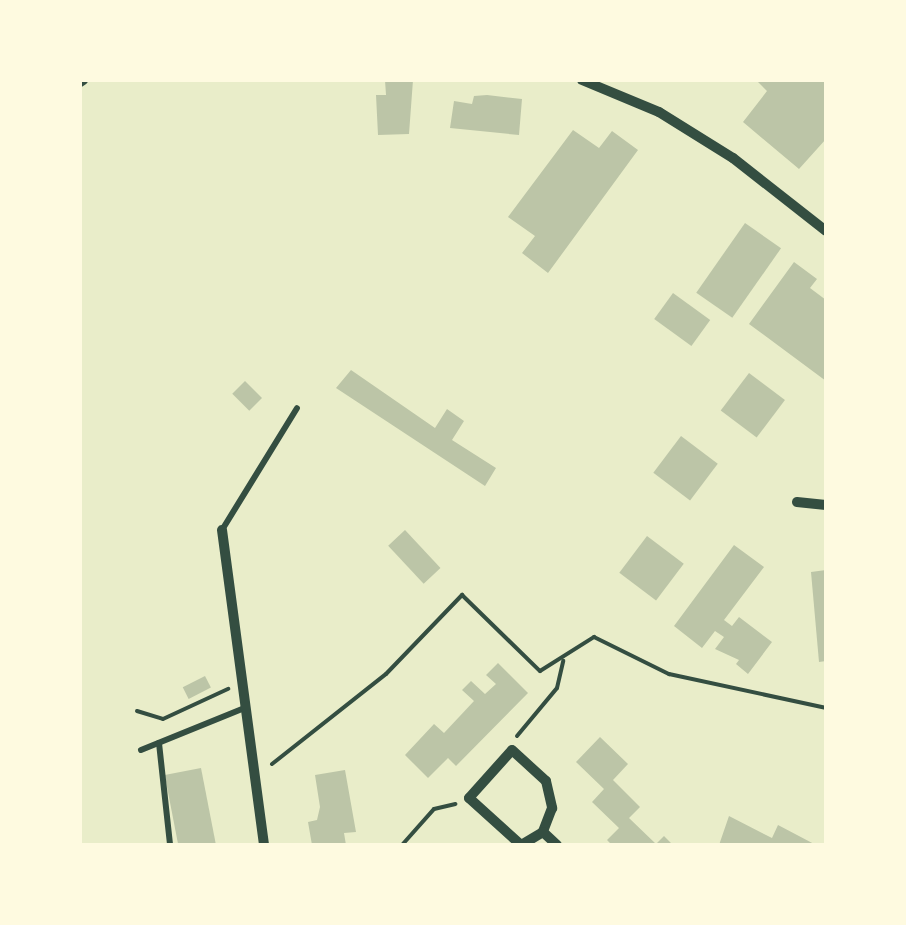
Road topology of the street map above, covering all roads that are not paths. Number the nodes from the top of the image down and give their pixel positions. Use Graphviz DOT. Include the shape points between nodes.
graph roads {
  1 [pos="582,80"];
  2 [pos="826,231"];
  3 [pos="297,408"];
  4 [pos="796,502"];
  5 [pos="826,505"];
  6 [pos="222,530"];
  7 [pos="242,709"];
  8 [pos="159,744"];
  9 [pos="141,750"];
  10 [pos="543,832"];
  11 [pos="170,845"];
  12 [pos="264,845"];
  13 [pos="557,845"];
  1 -- 2 [label="street" via="659,112"];
  3 -- 6 [label="lane"];
  4 -- 5 [label="street"];
  6 -- 7 [label="street"];
  7 -- 8 [label="lane"];
  7 -- 12 [label="street"];
  8 -- 9 [label="lane"];
  8 -- 11 [label="lane"];
  10 -- 10 [label="street" via="552,808 546,780 512,750 469,798 521,844"];
  10 -- 13 [label="street"];
}
